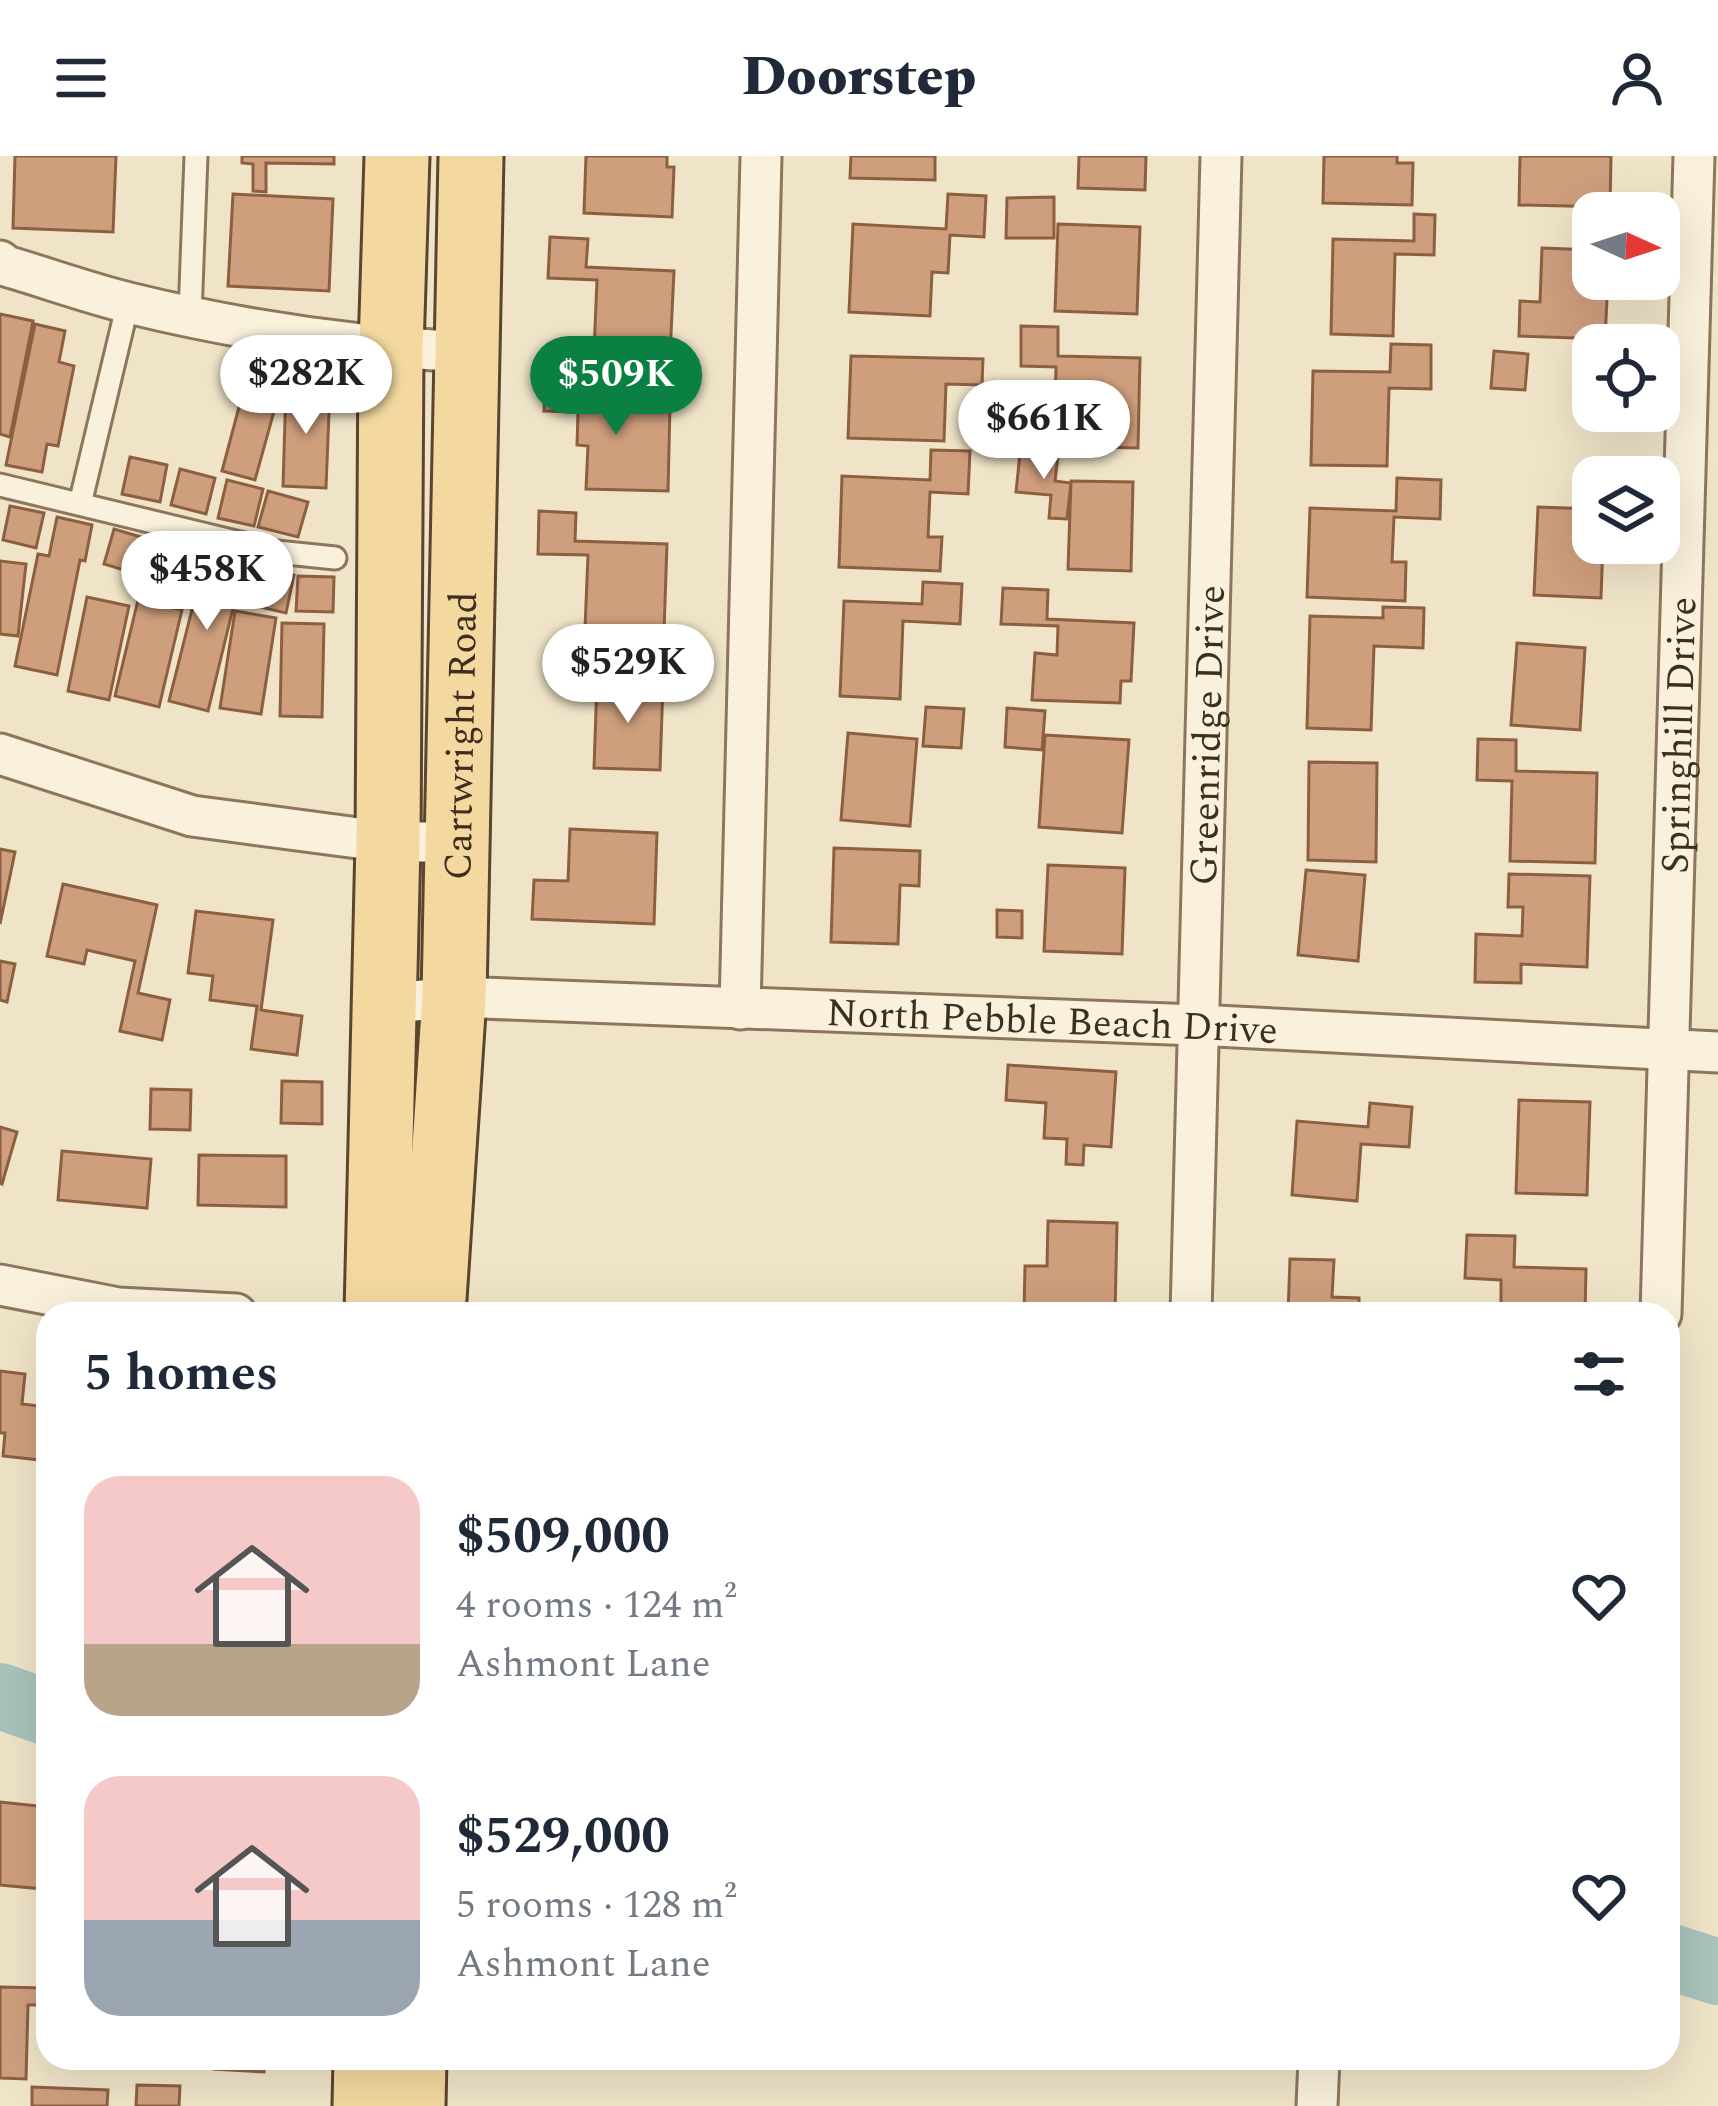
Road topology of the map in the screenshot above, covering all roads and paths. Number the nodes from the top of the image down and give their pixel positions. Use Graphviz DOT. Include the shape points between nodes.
graph roads {
  1 [pos="196,156"];
  2 [pos="397,156"];
  3 [pos="471,156"];
  4 [pos="761,156"];
  5 [pos="1221,156"];
  6 [pos="1694,156"];
  7 [pos="0,261"];
  8 [pos="128,303"];
  9 [pos="190,315"];
  10 [pos="391,349"];
  11 [pos="466,352"];
  12 [pos="0,485"];
  13 [pos="80,504"];
  14 [pos="335,558"];
  15 [pos="0,754"];
  16 [pos="388,842"];
  17 [pos="457,842"];
  18 [pos="454,997"];
  19 [pos="384,1004"];
  20 [pos="740,1009"];
  21 [pos="1197,1025"];
  22 [pos="1668,1052"];
  23 [pos="1718,1052"];
  24 [pos="0,1285"];
  25 [pos="91,1302"];
  26 [pos="376,1302"];
  27 [pos="434,1302"];
  28 [pos="1191,1302"];
  29 [pos="1660,1302"];
  30 [pos="366,2070"];
  31 [pos="414,2070"];
  32 [pos="1318,2070"];
  33 [pos="365,2106"];
  34 [pos="413,2106"];
  35 [pos="1317,2106"];
  1 -- 9 [label="lane"];
  2 -- 10 [label="main road, Cartwright Road"];
  3 -- 11 [label="main road, Cartwright Road"];
  4 -- 20 [label="street"];
  5 -- 21 [label="street, Greenridge Drive"];
  6 -- 22 [label="street, Springhill Drive"];
  7 -- 8 [label="street"];
  8 -- 9 [label="street"];
  8 -- 13 [label="lane"];
  9 -- 10 [label="street"];
  10 -- 11 [label="street"];
  10 -- 16 [label="main road, Cartwright Road"];
  11 -- 17 [label="main road, Cartwright Road"];
  12 -- 13 [label="lane"];
  13 -- 14 [label="lane" via="277,552"];
  15 -- 16 [label="street" via="192,816"];
  16 -- 17 [label="street"];
  16 -- 19 [label="main road, Cartwright Road"];
  17 -- 18 [label="main road, Cartwright Road"];
  18 -- 19 [label="street, North Pebble Beach Drive"];
  18 -- 20 [label="street, North Pebble Beach Drive"];
  18 -- 27 [label="main road, Cartwright Road"];
  19 -- 26 [label="main road, Cartwright Road"];
  20 -- 21 [label="street, North Pebble Beach Drive"];
  21 -- 22 [label="street, North Pebble Beach Drive"];
  21 -- 28 [label="street, Greenridge Drive"];
  22 -- 23 [label="street, North Pebble Beach Drive"];
  22 -- 29 [label="street, Springhill Drive"];
  24 -- 25 [label="street"];
  30 -- 33 [label="main road"];
  31 -- 34 [label="main road"];
  32 -- 35 [label="street"];
}
